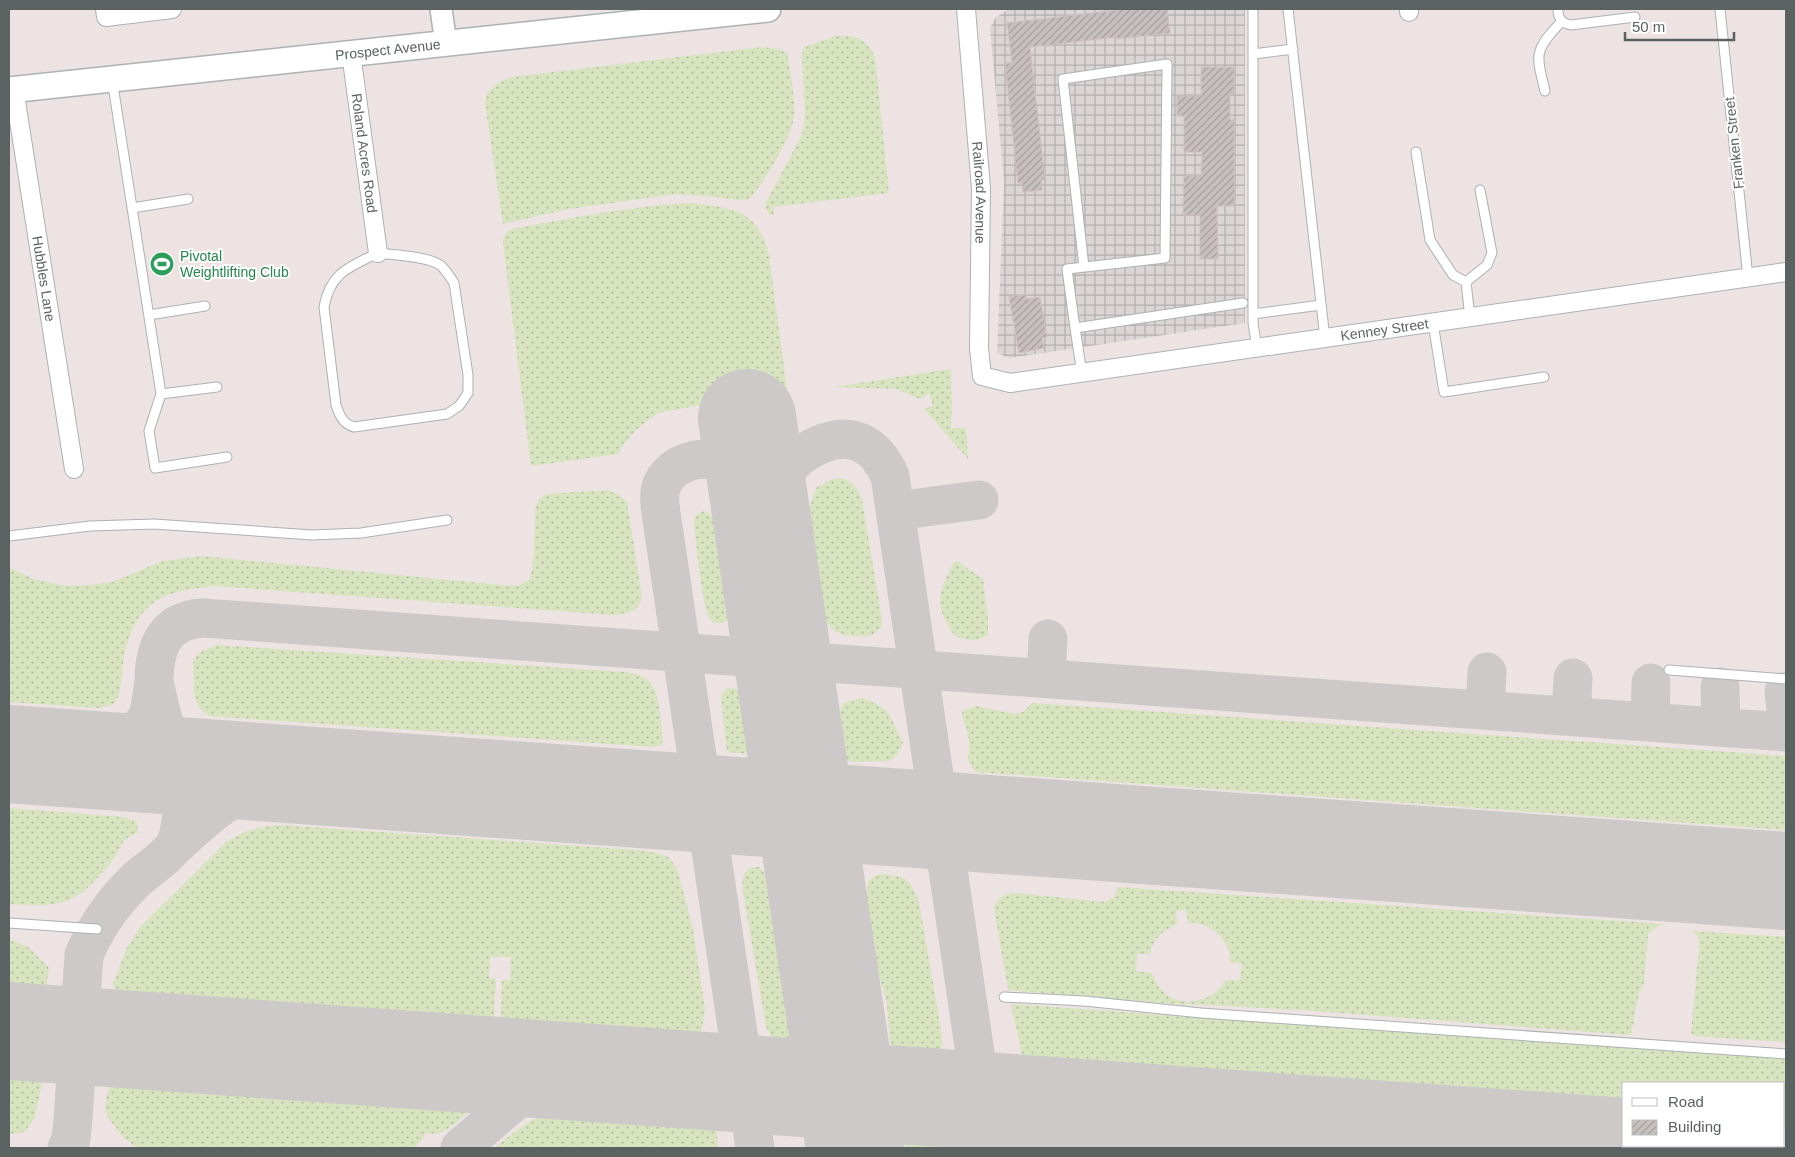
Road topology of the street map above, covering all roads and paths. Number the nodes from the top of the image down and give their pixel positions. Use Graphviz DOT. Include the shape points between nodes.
graph roads {
  1 [pos="105,9"];
  2 [pos="172,9"];
  3 [pos="441,9"];
  4 [pos="768,9"];
  5 [pos="966,9"];
  6 [pos="1253,9"];
  7 [pos="1288,9"];
  8 [pos="1558,9"];
  9 [pos="1720,9"];
  10 [pos="1635,17"];
  11 [pos="1562,21"];
  12 [pos="446,44"];
  13 [pos="1293,50"];
  14 [pos="352,53"];
  15 [pos="1253,54"];
  16 [pos="112,79"];
  17 [pos="12,90"];
  18 [pos="1545,91"];
  19 [pos="1416,152"];
  20 [pos="1480,190"];
  21 [pos="188,199"];
  22 [pos="132,208"];
  23 [pos="378,253"];
  24 [pos="1084,267"];
  25 [pos="1786,272"];
  26 [pos="1748,278"];
  27 [pos="1466,282"];
  28 [pos="1243,303"];
  29 [pos="1321,305"];
  30 [pos="205,306"];
  31 [pos="1253,314"];
  32 [pos="149,315"];
  33 [pos="1470,318"];
  34 [pos="1433,323"];
  35 [pos="1075,328"];
  36 [pos="1325,339"];
  37 [pos="1257,348"];
  38 [pos="1082,374"];
  39 [pos="982,376"];
  40 [pos="1544,377"];
  41 [pos="217,387"];
  42 [pos="161,394"];
  43 [pos="227,457"];
  44 [pos="74,469"];
  45 [pos="446,520"];
  46 [pos="9,536"];
  47 [pos="1669,670"];
  48 [pos="1786,679"];
  49 [pos="9,923"];
  50 [pos="97,929"];
  51 [pos="1004,997"];
  52 [pos="1786,1054"];
  1 -- 2 [label="street" via="106,17"];
  3 -- 12 [label="street"];
  4 -- 12 [label="main road, Prospect Avenue"];
  5 -- 39 [label="street, Railroad Avenue" via="981,188 979,349"];
  6 -- 15 [label="lane"];
  7 -- 13 [label="lane"];
  8 -- 11 [label="lane"];
  9 -- 26 [label="lane, Franken Street"];
  10 -- 11 [label="lane" via="1571,24"];
  11 -- 18 [label="lane" via="1540,51"];
  12 -- 14 [label="main road, Prospect Avenue"];
  13 -- 15 [label="lane"];
  13 -- 29 [label="lane"];
  14 -- 16 [label="main road, Prospect Avenue"];
  14 -- 23 [label="street, Roland Acres Road"];
  15 -- 31 [label="lane"];
  16 -- 17 [label="main road, Prospect Avenue"];
  16 -- 22 [label="lane"];
  17 -- 44 [label="street, Hubbles Lane"];
  19 -- 27 [label="lane" via="1430,240 1453,275"];
  20 -- 27 [label="lane" via="1492,253 1487,265"];
  21 -- 22 [label="lane"];
  22 -- 32 [label="lane"];
  23 -- 23 [label="lane" via="336,277 326,292 324,307 336,405 341,419 354,427 448,414 468,393 454,284 448,272 425,260"];
  24 -- 24 [label="lane" via="1165,258 1167,64 1063,78"];
  24 -- 35 [label="lane" via="1066,269"];
  25 -- 26 [label="street, Kenney Street"];
  26 -- 33 [label="street, Kenney Street"];
  27 -- 33 [label="lane"];
  28 -- 35 [label="lane"];
  29 -- 31 [label="lane"];
  29 -- 36 [label="lane"];
  30 -- 32 [label="lane"];
  31 -- 37 [label="lane"];
  32 -- 42 [label="lane"];
  33 -- 34 [label="street, Kenney Street"];
  34 -- 36 [label="street, Kenney Street"];
  34 -- 40 [label="lane" via="1444,392"];
  35 -- 38 [label="lane"];
  36 -- 37 [label="street, Kenney Street"];
  37 -- 38 [label="street, Kenney Street"];
  38 -- 39 [label="street, Kenney Street" via="1010,383"];
  41 -- 42 [label="lane"];
  42 -- 43 [label="lane" via="149,431 155,468"];
  45 -- 46 [label="lane" via="361,533 312,535 154,524 90,526"];
  47 -- 48 [label="lane"];
  49 -- 50 [label="lane"];
  51 -- 52 [label="lane"];
}
